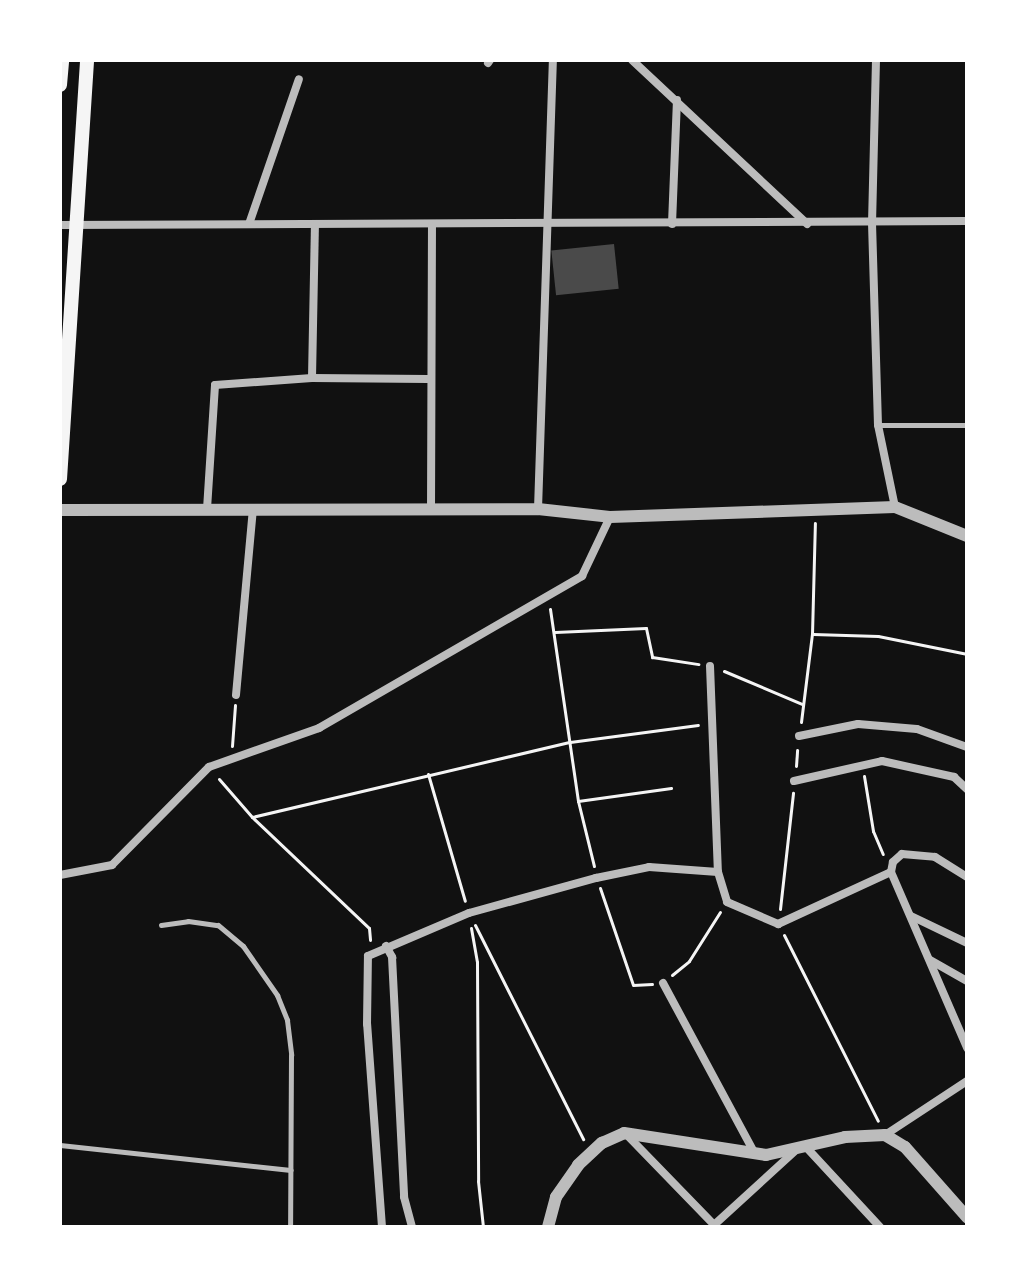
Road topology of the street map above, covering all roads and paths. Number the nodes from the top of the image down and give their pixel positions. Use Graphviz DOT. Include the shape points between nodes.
graph roads {
  1 [pos="62,60"];
  2 [pos="87,60"];
  3 [pos="553,60"];
  4 [pos="632,60"];
  5 [pos="876,60"];
  6 [pos="299,79"];
  7 [pos="60,85"];
  8 [pos="677,100"];
  9 [pos="967,221"];
  10 [pos="872,223"];
  11 [pos="249,224"];
  12 [pos="672,224"];
  13 [pos="66,225"];
  14 [pos="315,225"];
  15 [pos="544,225"];
  16 [pos="808,225"];
  17 [pos="432,226"];
  18 [pos="312,378"];
  19 [pos="428,379"];
  20 [pos="878,425"];
  21 [pos="967,425"];
  22 [pos="60,479"];
  23 [pos="895,507"];
  24 [pos="207,509"];
  25 [pos="253,509"];
  26 [pos="431,509"];
  27 [pos="538,509"];
  28 [pos="60,510"];
  29 [pos="816,513"];
  30 [pos="610,517"];
  31 [pos="967,538"];
  32 [pos="548,596"];
  33 [pos="555,632"];
  34 [pos="812,634"];
  35 [pos="967,654"];
  36 [pos="710,666"];
  37 [pos="236,695"];
  38 [pos="803,705"];
  39 [pos="712,725"];
  40 [pos="799,736"];
  41 [pos="570,742"];
  42 [pos="967,747"];
  43 [pos="231,757"];
  44 [pos="863,764"];
  45 [pos="209,767"];
  46 [pos="428,773"];
  47 [pos="794,781"];
  48 [pos="671,788"];
  49 [pos="967,789"];
  50 [pos="578,801"];
  51 [pos="252,817"];
  52 [pos="718,872"];
  53 [pos="891,872"];
  54 [pos="60,875"];
  55 [pos="967,877"];
  56 [pos="596,878"];
  57 [pos="727,902"];
  58 [pos="469,913"];
  59 [pos="911,916"];
  60 [pos="778,924"];
  61 [pos="161,925"];
  62 [pos="967,943"];
  63 [pos="386,946"];
  64 [pos="371,952"];
  65 [pos="930,960"];
  66 [pos="967,981"];
  67 [pos="663,983"];
  68 [pos="967,1048"];
  69 [pos="967,1081"];
  70 [pos="624,1133"];
  71 [pos="885,1135"];
  72 [pos="60,1145"];
  73 [pos="801,1148"];
  74 [pos="590,1153"];
  75 [pos="755,1154"];
  76 [pos="291,1170"];
  77 [pos="967,1217"];
  78 [pos="715,1226"];
  79 [pos="290,1227"];
  80 [pos="382,1227"];
  81 [pos="412,1227"];
  82 [pos="483,1227"];
  83 [pos="548,1227"];
  84 [pos="880,1227"];
  1 -- 7 [label="main road"];
  2 -- 13 [label="main road"];
  3 -- 15 [label="street"];
  4 -- 8 [label="street"];
  5 -- 10 [label="street"];
  6 -- 11 [label="street"];
  8 -- 12 [label="street"];
  8 -- 16 [label="street"];
  9 -- 10 [label="street"];
  10 -- 16 [label="street"];
  10 -- 20 [label="street"];
  11 -- 13 [label="street"];
  11 -- 14 [label="street"];
  12 -- 15 [label="street"];
  12 -- 16 [label="street"];
  13 -- 22 [label="main road"];
  14 -- 17 [label="street"];
  14 -- 18 [label="street"];
  15 -- 17 [label="street"];
  15 -- 27 [label="street"];
  17 -- 19 [label="street"];
  18 -- 19 [label="street"];
  18 -- 24 [label="street" via="215,385"];
  19 -- 26 [label="street"];
  20 -- 21 [label="lane"];
  20 -- 23 [label="street"];
  23 -- 29 [label="street"];
  23 -- 31 [label="street"];
  24 -- 25 [label="street"];
  24 -- 28 [label="street"];
  25 -- 26 [label="street"];
  25 -- 37 [label="street"];
  26 -- 27 [label="street"];
  27 -- 30 [label="street"];
  29 -- 30 [label="street"];
  29 -- 34 [label="path"];
  30 -- 32 [label="street" via="582,576"];
  32 -- 33 [label="path"];
  32 -- 43 [label="street" via="319,728"];
  33 -- 36 [label="path" via="646,628 652,657"];
  33 -- 41 [label="path"];
  34 -- 35 [label="path" via="878,636"];
  34 -- 38 [label="path"];
  36 -- 38 [label="path"];
  36 -- 39 [label="street"];
  37 -- 43 [label="path"];
  38 -- 40 [label="path"];
  39 -- 41 [label="path" via="649,728"];
  39 -- 52 [label="street"];
  40 -- 42 [label="street" via="858,724 917,729"];
  40 -- 47 [label="path"];
  41 -- 46 [label="path"];
  41 -- 50 [label="path"];
  43 -- 45 [label="street"];
  44 -- 47 [label="street"];
  44 -- 49 [label="street" via="916,765 954,777"];
  44 -- 53 [label="path" via="873,831"];
  45 -- 51 [label="path"];
  45 -- 54 [label="street" via="112,865"];
  46 -- 51 [label="path"];
  46 -- 58 [label="path"];
  47 -- 60 [label="path"];
  48 -- 50 [label="path"];
  50 -- 56 [label="path"];
  51 -- 64 [label="path" via="369,928"];
  52 -- 56 [label="street" via="649,867"];
  52 -- 57 [label="street"];
  53 -- 55 [label="street" via="902,854 935,857"];
  53 -- 59 [label="street"];
  53 -- 60 [label="street"];
  56 -- 58 [label="street"];
  56 -- 67 [label="path" via="633,985"];
  57 -- 60 [label="street"];
  57 -- 67 [label="path" via="689,961"];
  58 -- 63 [label="street"];
  58 -- 74 [label="path"];
  58 -- 82 [label="path" via="477,962"];
  59 -- 62 [label="street"];
  59 -- 65 [label="street"];
  60 -- 71 [label="path"];
  61 -- 76 [label="lane" via="218,925 243,946 277,995 287,1020 291,1055"];
  63 -- 64 [label="street"];
  63 -- 81 [label="street" via="392,957 404,1197"];
  64 -- 80 [label="street" via="366,960 367,1024"];
  65 -- 66 [label="street"];
  65 -- 68 [label="street"];
  67 -- 75 [label="street"];
  69 -- 71 [label="street"];
  70 -- 74 [label="street"];
  70 -- 75 [label="street"];
  70 -- 78 [label="street"];
  71 -- 73 [label="street" via="845,1137"];
  71 -- 77 [label="street" via="905,1147"];
  72 -- 76 [label="lane"];
  73 -- 75 [label="street"];
  73 -- 78 [label="street"];
  73 -- 84 [label="street"];
  74 -- 83 [label="street" via="556,1197"];
  76 -- 79 [label="lane"];
}
